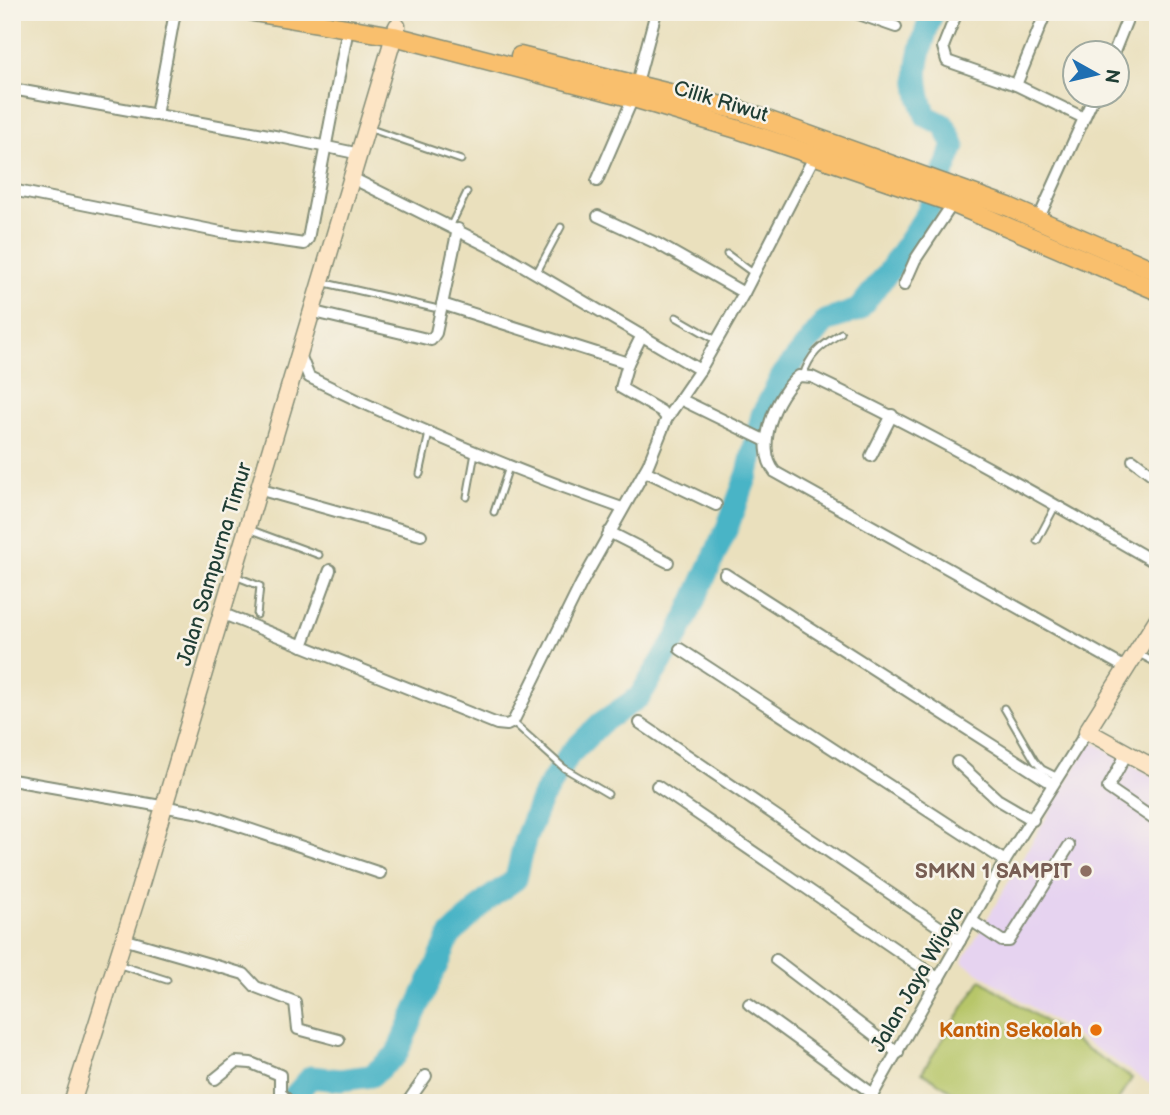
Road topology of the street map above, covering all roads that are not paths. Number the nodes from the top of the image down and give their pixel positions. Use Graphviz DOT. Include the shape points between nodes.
graph roads {
  1 [pos="175,12"];
  2 [pos="253,12"];
  3 [pos="319,12"];
  4 [pos="656,12"];
  5 [pos="853,12"];
  6 [pos="957,12"];
  7 [pos="1046,12"];
  8 [pos="1130,12"];
  9 [pos="397,25"];
  10 [pos="896,27"];
  11 [pos="348,28"];
  12 [pos="1120,38"];
  13 [pos="1016,85"];
  14 [pos="12,89"];
  15 [pos="635,92"];
  16 [pos="1089,108"];
  17 [pos="156,115"];
  18 [pos="1084,118"];
  19 [pos="368,128"];
  20 [pos="326,147"];
  21 [pos="360,154"];
  22 [pos="815,155"];
  23 [pos="461,160"];
  24 [pos="879,167"];
  25 [pos="352,178"];
  26 [pos="597,181"];
  27 [pos="12,190"];
  28 [pos="467,192"];
  29 [pos="950,196"];
  30 [pos="598,216"];
  31 [pos="1038,220"];
  32 [pos="455,227"];
  33 [pos="561,227"];
  34 [pos="1074,246"];
  35 [pos="727,254"];
  36 [pos="1158,272"];
  37 [pos="536,274"];
  38 [pos="754,274"];
  39 [pos="319,282"];
  40 [pos="904,285"];
  41 [pos="1158,291"];
  42 [pos="744,292"];
  43 [pos="438,306"];
  44 [pos="310,311"];
  45 [pos="676,317"];
  46 [pos="841,333"];
  47 [pos="642,335"];
  48 [pos="716,340"];
  49 [pos="299,349"];
  50 [pos="628,363"];
  51 [pos="700,370"];
  52 [pos="803,376"];
  53 [pos="680,399"];
  54 [pos="892,415"];
  55 [pos="667,418"];
  56 [pos="429,433"];
  57 [pos="764,440"];
  58 [pos="475,453"];
  59 [pos="871,456"];
  60 [pos="1133,460"];
  61 [pos="509,467"];
  62 [pos="645,471"];
  63 [pos="420,474"];
  64 [pos="1158,479"];
  65 [pos="258,489"];
  66 [pos="467,497"];
  67 [pos="716,505"];
  68 [pos="1056,505"];
  69 [pos="622,508"];
  70 [pos="494,512"];
  71 [pos="246,528"];
  72 [pos="609,532"];
  73 [pos="421,535"];
  74 [pos="1037,541"];
  75 [pos="318,555"];
  76 [pos="668,562"];
  77 [pos="1158,564"];
  78 [pos="330,570"];
  79 [pos="725,574"];
  80 [pos="232,575"];
  81 [pos="221,613"];
  82 [pos="257,615"];
  83 [pos="1158,618"];
  84 [pos="302,646"];
  85 [pos="680,649"];
  86 [pos="1136,652"];
  87 [pos="1158,664"];
  88 [pos="1126,668"];
  89 [pos="1004,708"];
  90 [pos="513,722"];
  91 [pos="640,723"];
  92 [pos="1087,731"];
  93 [pos="1127,753"];
  94 [pos="957,762"];
  95 [pos="1158,770"];
  96 [pos="12,780"];
  97 [pos="1056,781"];
  98 [pos="657,786"];
  99 [pos="608,794"];
  100 [pos="165,805"];
  101 [pos="1033,820"];
  102 [pos="1158,822"];
  103 [pos="1069,846"];
  104 [pos="1005,861"];
  105 [pos="380,873"];
  106 [pos="972,921"];
  107 [pos="123,939"];
  108 [pos="960,941"];
  109 [pos="776,960"];
  110 [pos="115,964"];
  111 [pos="167,979"];
  112 [pos="939,979"];
  113 [pos="749,1004"];
  114 [pos="339,1040"];
  115 [pos="898,1053"];
  116 [pos="426,1076"];
  117 [pos="215,1079"];
  118 [pos="870,1099"];
  119 [pos="288,1100"];
  120 [pos="72,1103"];
  121 [pos="407,1103"];
  1 -- 17 [label="street"];
  2 -- 11 [label="main road, Cilik Riwut"];
  3 -- 9 [label="main road, Cilik Riwut"];
  4 -- 15 [label="street"];
  5 -- 10 [label="street"];
  6 -- 13 [label="street" via="943,47 947,61"];
  7 -- 13 [label="street"];
  8 -- 12 [label="street"];
  9 -- 11 [label="main road, Cilik Riwut"];
  9 -- 15 [label="main road, Cilik Riwut"];
  9 -- 19 [label="street, Jalan Sampurna Timur"];
  11 -- 20 [label="street"];
  13 -- 18 [label="street"];
  14 -- 17 [label="street"];
  15 -- 22 [label="main road, Cilik Riwut"];
  15 -- 24 [label="main road, Cilik Riwut" via="742,111"];
  15 -- 26 [label="street"];
  16 -- 18 [label="street"];
  17 -- 20 [label="street"];
  18 -- 31 [label="street"];
  19 -- 21 [label="street, Jalan Sampurna Timur"];
  19 -- 23 [label="lane"];
  20 -- 21 [label="street"];
  20 -- 27 [label="street" via="304,244"];
  21 -- 25 [label="street, Jalan Sampurna Timur"];
  22 -- 24 [label="main road, Cilik Riwut"];
  22 -- 38 [label="street"];
  24 -- 29 [label="main road, Cilik Riwut"];
  25 -- 32 [label="street"];
  25 -- 39 [label="street, Jalan Sampurna Timur"];
  28 -- 32 [label="lane"];
  29 -- 31 [label="main road, Cilik Riwut"];
  29 -- 34 [label="main road, Cilik Riwut"];
  29 -- 40 [label="street"];
  30 -- 42 [label="street"];
  31 -- 34 [label="main road, Cilik Riwut"];
  32 -- 37 [label="street"];
  32 -- 43 [label="street"];
  33 -- 37 [label="lane"];
  34 -- 36 [label="main road, Cilik Riwut"];
  34 -- 41 [label="main road, Cilik Riwut"];
  35 -- 38 [label="lane"];
  37 -- 47 [label="street"];
  38 -- 42 [label="street"];
  39 -- 43 [label="lane"];
  39 -- 44 [label="street, Jalan Sampurna Timur"];
  42 -- 48 [label="street"];
  43 -- 44 [label="street" via="431,340"];
  43 -- 50 [label="street"];
  44 -- 49 [label="street, Jalan Sampurna Timur"];
  45 -- 48 [label="lane"];
  46 -- 52 [label="lane" via="817,348"];
  47 -- 50 [label="street"];
  47 -- 51 [label="street"];
  48 -- 51 [label="street"];
  49 -- 56 [label="street" via="309,377"];
  49 -- 65 [label="street, Jalan Sampurna Timur"];
  50 -- 55 [label="street" via="621,388"];
  51 -- 53 [label="street"];
  52 -- 54 [label="street"];
  52 -- 57 [label="street" via="784,391"];
  53 -- 55 [label="street"];
  53 -- 57 [label="street"];
  54 -- 59 [label="street"];
  54 -- 68 [label="street"];
  55 -- 62 [label="street"];
  56 -- 58 [label="street"];
  56 -- 63 [label="lane"];
  57 -- 88 [label="street" via="775,472"];
  58 -- 61 [label="street"];
  58 -- 66 [label="lane"];
  60 -- 64 [label="street"];
  61 -- 69 [label="street"];
  61 -- 70 [label="lane"];
  62 -- 67 [label="street"];
  62 -- 69 [label="street"];
  65 -- 71 [label="street, Jalan Sampurna Timur"];
  65 -- 73 [label="street"];
  68 -- 74 [label="lane"];
  68 -- 77 [label="street"];
  69 -- 72 [label="street"];
  71 -- 75 [label="lane"];
  71 -- 80 [label="street, Jalan Sampurna Timur"];
  72 -- 76 [label="street"];
  72 -- 90 [label="street"];
  78 -- 84 [label="street"];
  79 -- 97 [label="street"];
  80 -- 81 [label="street, Jalan Sampurna Timur"];
  80 -- 82 [label="lane" via="260,586"];
  81 -- 84 [label="street"];
  81 -- 100 [label="street, Jalan Sampurna Timur"];
  83 -- 86 [label="street"];
  84 -- 90 [label="street" via="497,724"];
  85 -- 104 [label="street"];
  86 -- 87 [label="lane"];
  86 -- 88 [label="street"];
  88 -- 92 [label="street"];
  89 -- 97 [label="lane" via="1035,761"];
  90 -- 99 [label="lane" via="564,768"];
  91 -- 108 [label="street"];
  92 -- 93 [label="street"];
  92 -- 97 [label="street, Jalan Jaya Wijaya"];
  93 -- 95 [label="street"];
  93 -- 102 [label="street" via="1108,789"];
  94 -- 101 [label="street" via="997,799"];
  96 -- 100 [label="street"];
  97 -- 101 [label="street, Jalan Jaya Wijaya"];
  98 -- 112 [label="street"];
  100 -- 105 [label="street" via="235,822"];
  100 -- 107 [label="street, Jalan Sampurna Timur"];
  101 -- 104 [label="street, Jalan Jaya Wijaya"];
  103 -- 106 [label="street" via="1009,941"];
  104 -- 106 [label="street, Jalan Jaya Wijaya"];
  106 -- 108 [label="street, Jalan Jaya Wijaya"];
  107 -- 110 [label="street, Jalan Sampurna Timur"];
  107 -- 114 [label="street" via="244,974 254,986 295,1002 300,1030"];
  108 -- 112 [label="street, Jalan Jaya Wijaya"];
  109 -- 115 [label="street"];
  110 -- 111 [label="lane"];
  110 -- 120 [label="street, Jalan Sampurna Timur"];
  112 -- 115 [label="street, Jalan Jaya Wijaya"];
  113 -- 118 [label="street"];
  115 -- 118 [label="street, Jalan Jaya Wijaya"];
  116 -- 121 [label="street"];
  117 -- 119 [label="street" via="244,1061 280,1075 280,1090"];
}
